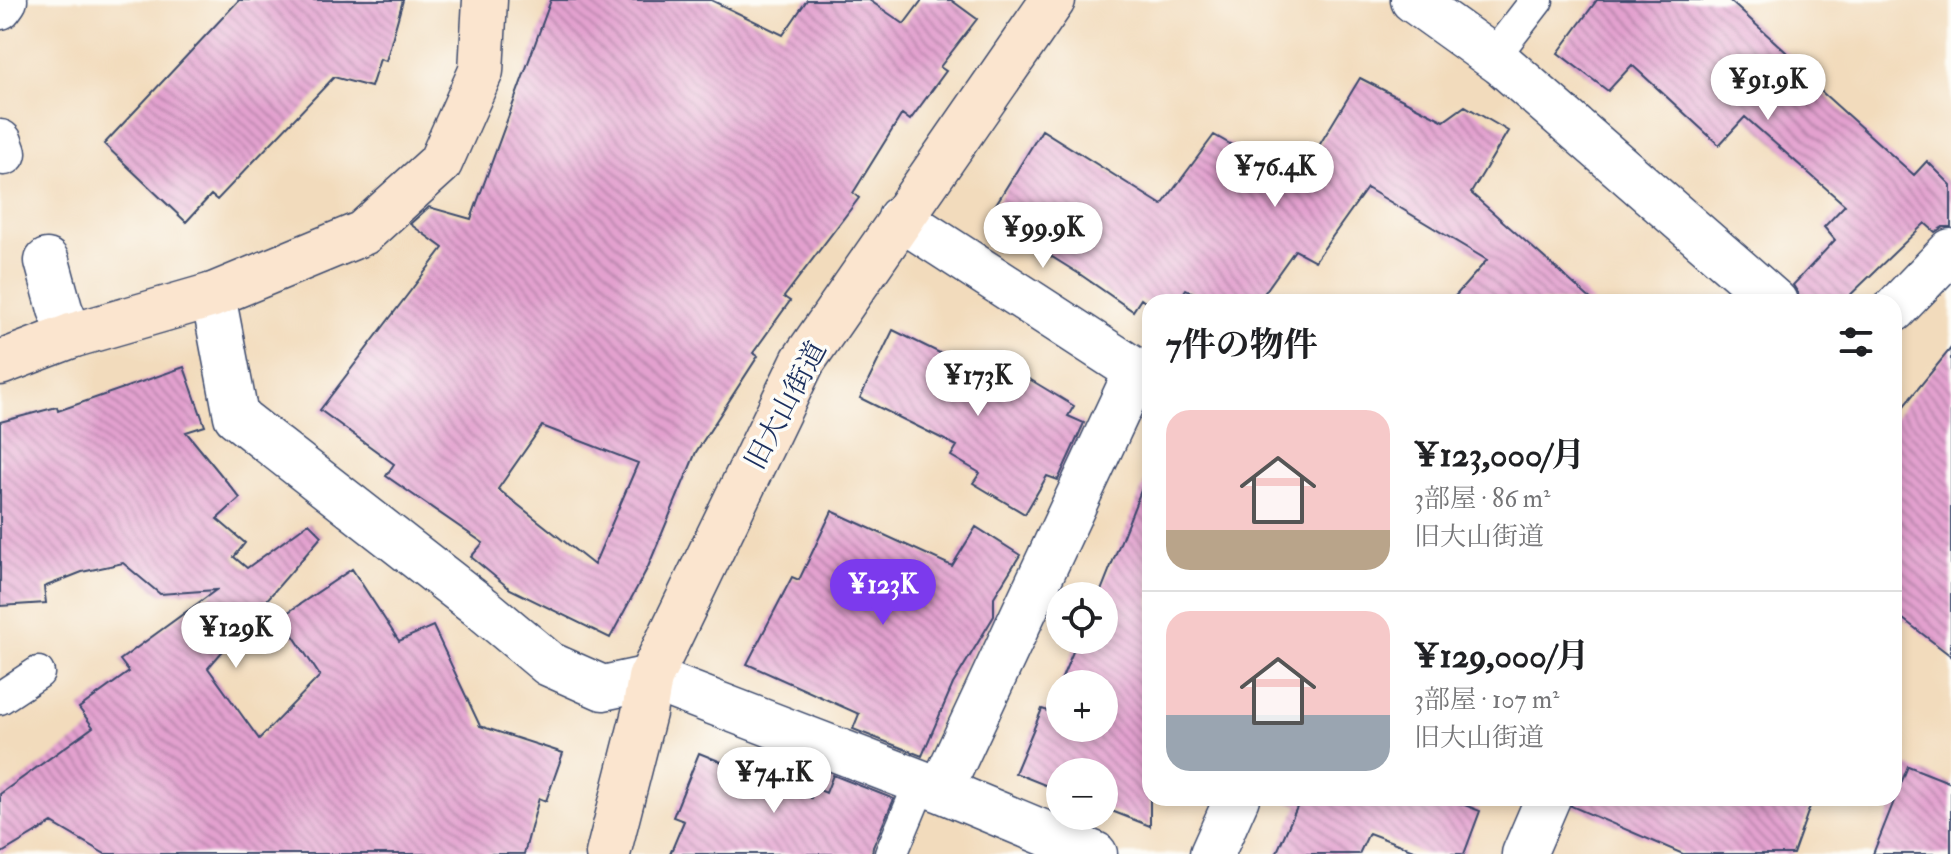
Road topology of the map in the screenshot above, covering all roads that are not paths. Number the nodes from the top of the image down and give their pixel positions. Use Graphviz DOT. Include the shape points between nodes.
graph roads {
  1 [pos="5,0"];
  2 [pos="485,0"];
  3 [pos="1053,0"];
  4 [pos="1413,0"];
  5 [pos="1537,0"];
  6 [pos="0,7"];
  7 [pos="1493,57"];
  8 [pos="900,218"];
  9 [pos="1951,251"];
  10 [pos="47,261"];
  11 [pos="1766,294"];
  12 [pos="213,295"];
  13 [pos="1902,302"];
  14 [pos="71,336"];
  15 [pos="0,363"];
  16 [pos="1142,375"];
  17 [pos="1142,378"];
  18 [pos="38,673"];
  19 [pos="650,678"];
  20 [pos="0,698"];
  21 [pos="931,786"];
  22 [pos="1233,806"];
  23 [pos="1545,806"];
  24 [pos="608,854"];
  25 [pos="891,854"];
  26 [pos="1095,854"];
  27 [pos="1212,854"];
  28 [pos="1524,854"];
  1 -- 6 [label="street"];
  2 -- 12 [label="street" via="481,71 440,163 363,233"];
  3 -- 8 [label="street, 旧大山街道"];
  4 -- 7 [label="street"];
  5 -- 7 [label="lane"];
  7 -- 11 [label="street"];
  8 -- 16 [label="street"];
  8 -- 19 [label="street, 旧大山街道" via="803,361"];
  9 -- 13 [label="street"];
  10 -- 14 [label="street"];
  12 -- 14 [label="street"];
  12 -- 19 [label="street" via="236,416 549,664 603,688"];
  14 -- 15 [label="street"];
  17 -- 21 [label="street"];
  18 -- 20 [label="lane"];
  19 -- 21 [label="street"];
  19 -- 24 [label="street, 旧大山街道"];
  21 -- 25 [label="lane"];
  21 -- 26 [label="street"];
  22 -- 27 [label="street"];
  23 -- 28 [label="street"];
}
